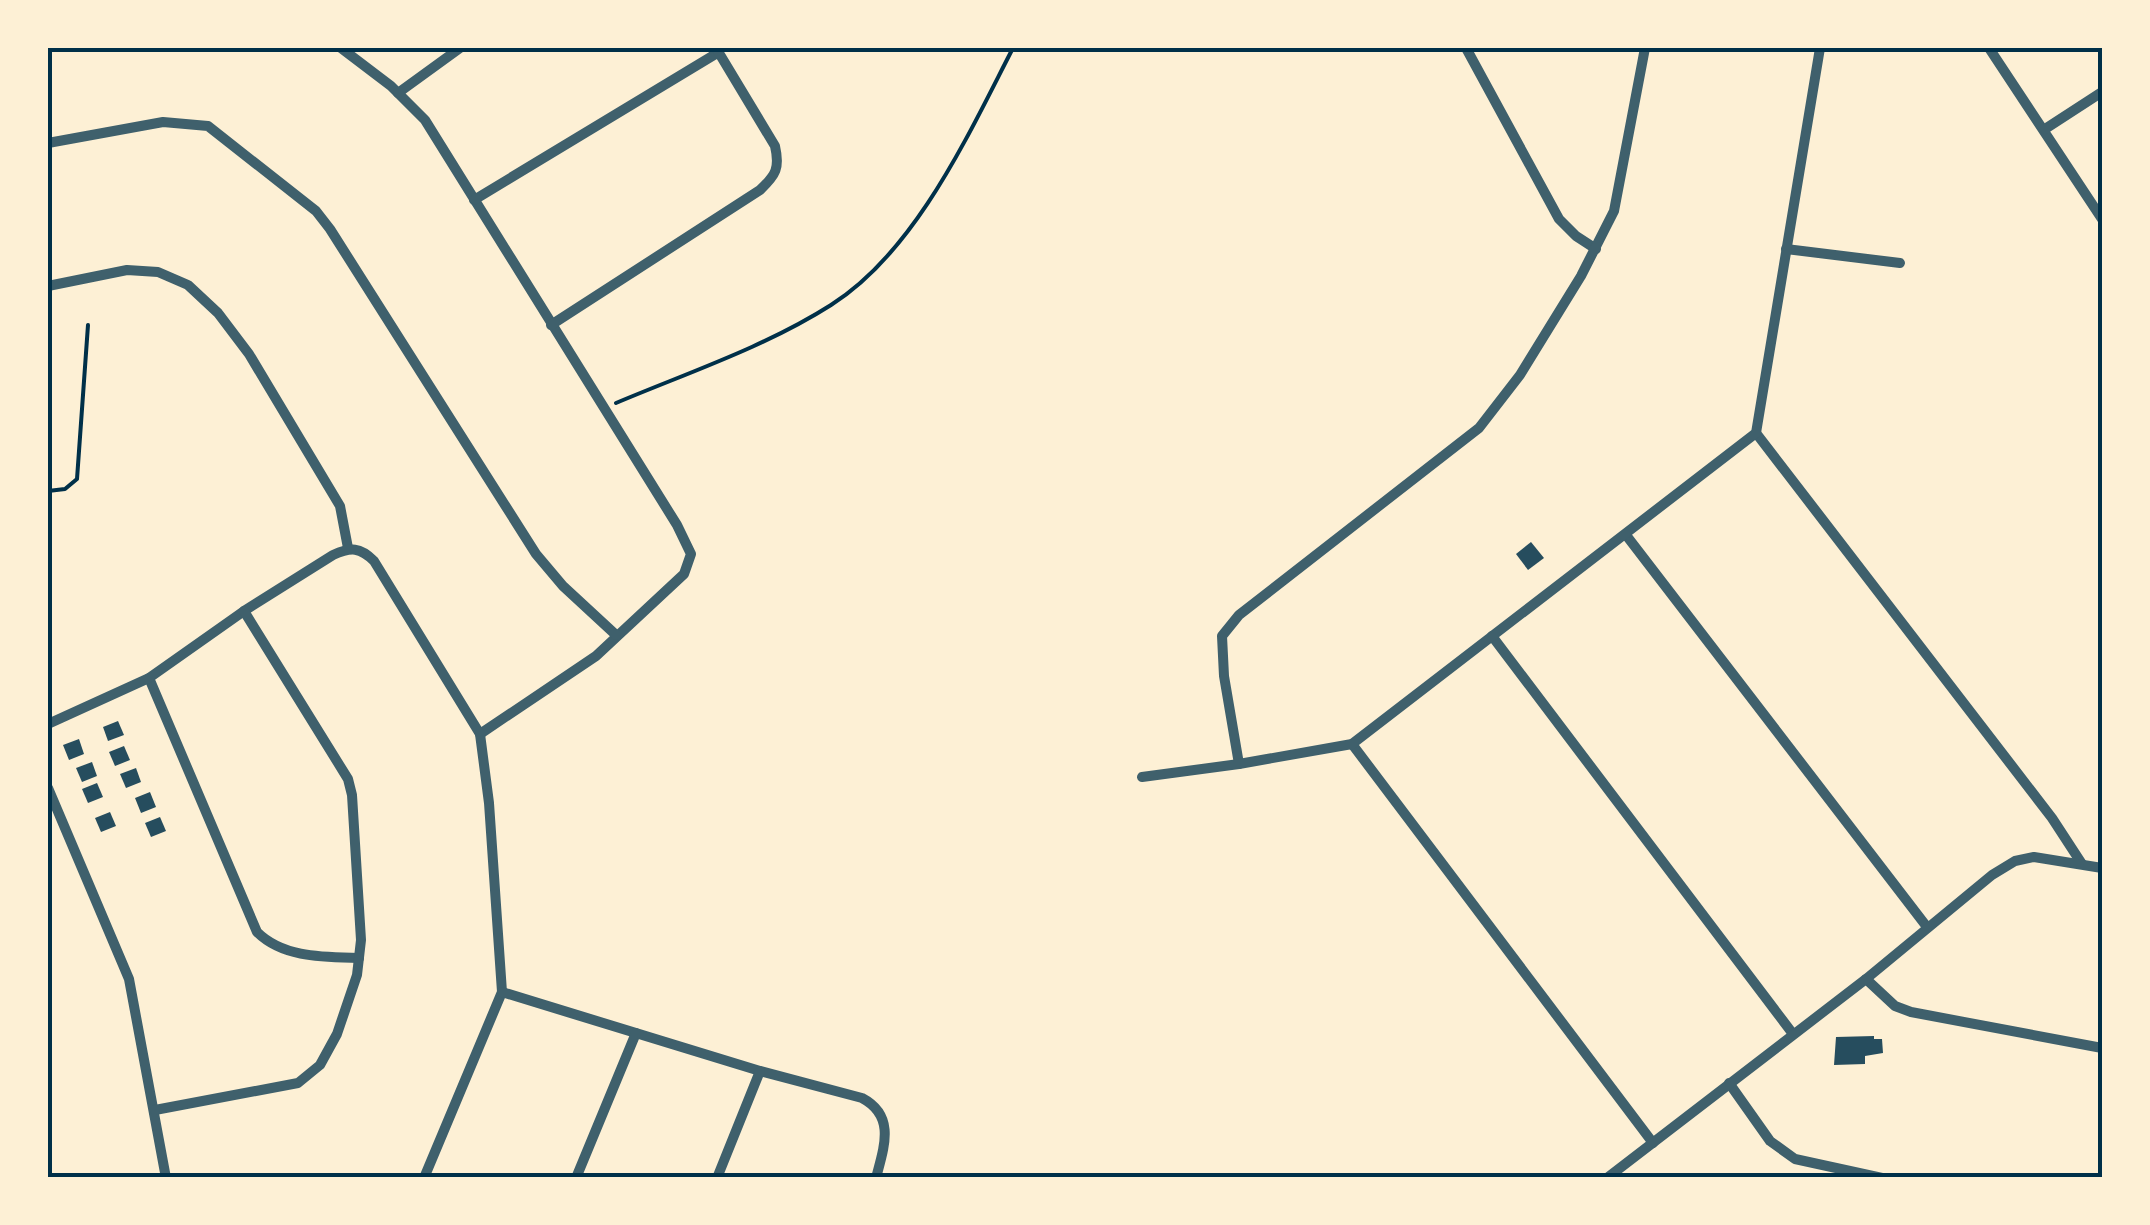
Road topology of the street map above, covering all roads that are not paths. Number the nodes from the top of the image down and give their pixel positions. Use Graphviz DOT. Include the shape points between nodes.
graph roads {
  1 [pos="341,48"];
  2 [pos="460,48"];
  3 [pos="1466,48"];
  4 [pos="1645,48"];
  5 [pos="1820,48"];
  6 [pos="1989,48"];
  7 [pos="718,50"];
  8 [pos="2102,92"];
  9 [pos="398,93"];
  10 [pos="2045,129"];
  11 [pos="48,143"];
  12 [pos="474,200"];
  13 [pos="2102,219"];
  14 [pos="1596,248"];
  15 [pos="1786,250"];
  16 [pos="1900,263"];
  17 [pos="48,286"];
  18 [pos="552,324"];
  19 [pos="1756,433"];
  20 [pos="1626,535"];
  21 [pos="353,549"];
  22 [pos="244,611"];
  23 [pos="616,635"];
  24 [pos="1492,636"];
  25 [pos="148,678"];
  26 [pos="48,724"];
  27 [pos="480,734"];
  28 [pos="1352,744"];
  29 [pos="1239,764"];
  30 [pos="1142,777"];
  31 [pos="48,788"];
  32 [pos="2082,864"];
  33 [pos="2102,868"];
  34 [pos="1927,928"];
  35 [pos="359,958"];
  36 [pos="1866,979"];
  37 [pos="502,992"];
  38 [pos="636,1033"];
  39 [pos="1794,1034"];
  40 [pos="2102,1048"];
  41 [pos="760,1071"];
  42 [pos="1728,1083"];
  43 [pos="155,1110"];
  44 [pos="1653,1142"];
  45 [pos="166,1178"];
  46 [pos="424,1178"];
  47 [pos="576,1178"];
  48 [pos="717,1178"];
  49 [pos="876,1178"];
  50 [pos="1607,1178"];
  51 [pos="1882,1178"];
  1 -- 9 [label="street"];
  2 -- 9 [label="street"];
  3 -- 14 [label="street" via="1545,197 1560,220"];
  4 -- 14 [label="street" via="1614,211"];
  5 -- 15 [label="street"];
  6 -- 10 [label="street"];
  7 -- 12 [label="street"];
  7 -- 18 [label="street" via="775,146 777,174"];
  8 -- 10 [label="street"];
  9 -- 12 [label="street" via="426,120"];
  10 -- 13 [label="street"];
  11 -- 23 [label="street" via="163,122 208,126 316,211 536,554"];
  12 -- 18 [label="street"];
  14 -- 29 [label="street" via="1520,375 1479,428 1228,626 1220,641"];
  15 -- 16 [label="street"];
  15 -- 19 [label="street"];
  17 -- 21 [label="street" via="126,270 158,272 188,285 249,354 340,506"];
  18 -- 23 [label="street" via="691,554 684,574"];
  19 -- 20 [label="street"];
  19 -- 32 [label="street"];
  20 -- 24 [label="street"];
  20 -- 34 [label="street"];
  21 -- 22 [label="street"];
  21 -- 27 [label="street" via="374,561"];
  22 -- 25 [label="street"];
  22 -- 35 [label="street" via="348,779"];
  23 -- 27 [label="street" via="569,678"];
  24 -- 28 [label="street"];
  24 -- 39 [label="street"];
  25 -- 26 [label="street"];
  25 -- 35 [label="street" via="257,932 287,950"];
  27 -- 37 [label="street"];
  28 -- 29 [label="street"];
  28 -- 44 [label="street"];
  29 -- 30 [label="street"];
  31 -- 43 [label="street" via="128,978"];
  32 -- 33 [label="street"];
  32 -- 34 [label="street" via="2016,861"];
  34 -- 36 [label="street"];
  35 -- 43 [label="street" via="337,1034 311,1075 298,1084"];
  36 -- 39 [label="street"];
  36 -- 40 [label="street" via="1895,1006 1912,1012"];
  37 -- 38 [label="street"];
  37 -- 46 [label="street"];
  38 -- 41 [label="street"];
  38 -- 47 [label="street"];
  39 -- 42 [label="street"];
  41 -- 48 [label="street"];
  41 -- 49 [label="street" via="874,1104 887,1132"];
  42 -- 44 [label="street"];
  42 -- 51 [label="street" via="1770,1142 1795,1160"];
  43 -- 45 [label="street"];
  44 -- 50 [label="street"];
}
